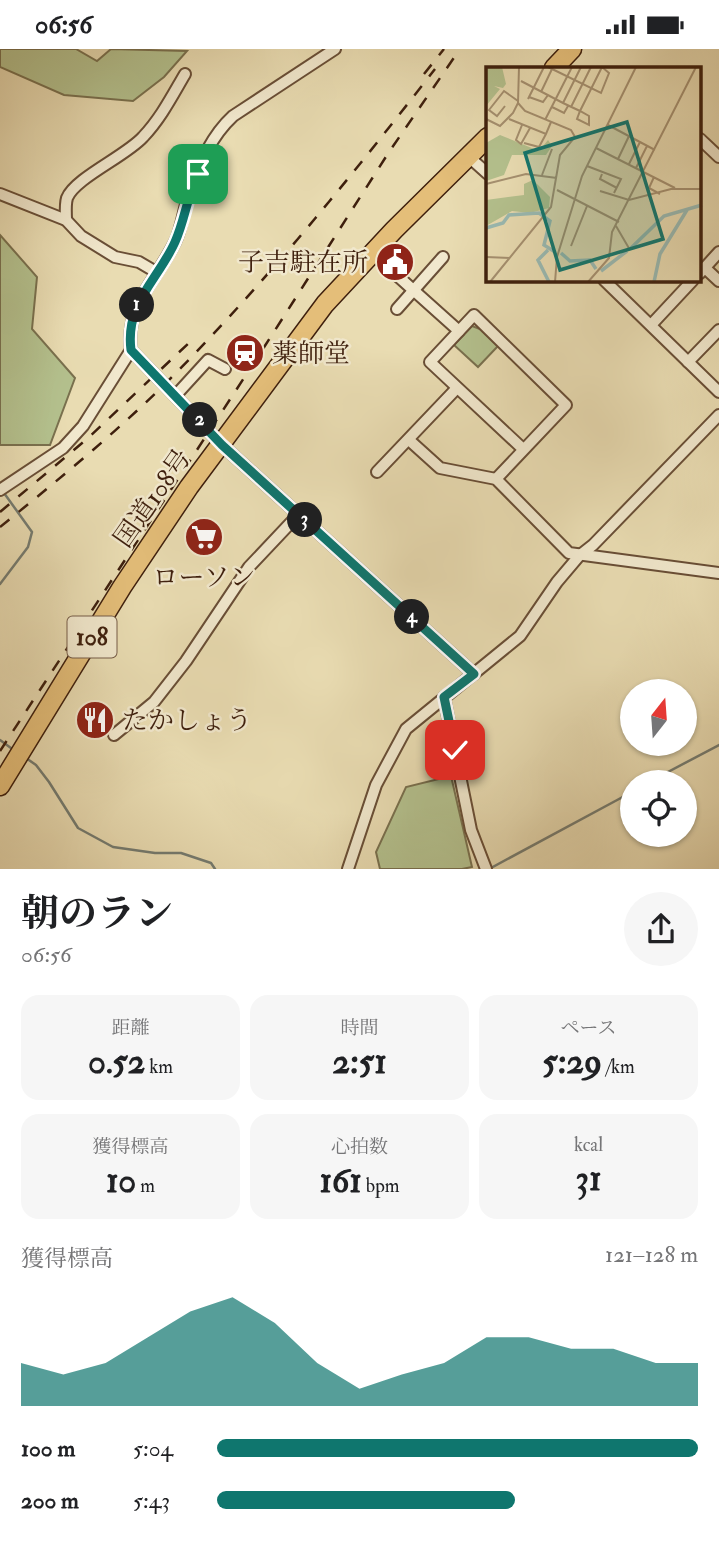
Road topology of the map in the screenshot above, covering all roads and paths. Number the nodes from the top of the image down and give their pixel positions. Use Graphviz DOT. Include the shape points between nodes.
graph roads {
  1 [pos="335,49"];
  2 [pos="572,49"];
  3 [pos="555,67"];
  4 [pos="185,73"];
  5 [pos="486,139"];
  6 [pos="702,144"];
  7 [pos="469,157"];
  8 [pos="719,157"];
  9 [pos="486,172"];
  10 [pos="0,194"];
  11 [pos="66,220"];
  12 [pos="719,252"];
  13 [pos="372,253"];
  14 [pos="443,257"];
  15 [pos="702,270"];
  16 [pos="156,272"];
  17 [pos="719,281"];
  18 [pos="606,282"];
  19 [pos="691,282"];
  20 [pos="413,291"];
  21 [pos="397,309"];
  22 [pos="650,325"];
  23 [pos="719,330"];
  24 [pos="459,331"];
  25 [pos="131,350"];
  26 [pos="688,362"];
  27 [pos="225,369"];
  28 [pos="457,388"];
  29 [pos="719,392"];
  30 [pos="176,395"];
  31 [pos="719,415"];
  32 [pos="409,440"];
  33 [pos="222,445"];
  34 [pos="523,449"];
  35 [pos="377,472"];
  36 [pos="496,479"];
  37 [pos="0,490"];
  38 [pos="299,514"];
  39 [pos="579,556"];
  40 [pos="719,573"];
  41 [pos="474,674"];
  42 [pos="444,697"];
  43 [pos="114,735"];
  44 [pos="2,782"];
  45 [pos="484,865"];
  46 [pos="348,869"];
  1 -- 16 [label="street" via="222,126 208,146 175,242"];
  2 -- 3 [label="highway"];
  4 -- 11 [label="street" via="162,116 143,138 74,188 67,199"];
  5 -- 7 [label="highway, 国道108号 / 108"];
  6 -- 8 [label="street"];
  7 -- 9 [label="street"];
  7 -- 13 [label="highway, 国道108号 / 108"];
  10 -- 11 [label="street"];
  11 -- 16 [label="street" via="81,236 114,257"];
  12 -- 15 [label="street"];
  13 -- 20 [label="street"];
  13 -- 33 [label="highway, 国道108号 / 108" via="325,304"];
  14 -- 20 [label="street"];
  15 -- 17 [label="street"];
  16 -- 25 [label="street" via="135,309 129,331"];
  18 -- 22 [label="street"];
  19 -- 22 [label="street"];
  20 -- 21 [label="street"];
  20 -- 24 [label="street"];
  22 -- 26 [label="street"];
  23 -- 26 [label="street"];
  24 -- 28 [label="street" via="430,362"];
  24 -- 34 [label="street" via="474,315 566,405"];
  25 -- 30 [label="street"];
  25 -- 37 [label="street" via="83,426 63,448"];
  26 -- 29 [label="street"];
  27 -- 30 [label="street" via="208,360"];
  28 -- 32 [label="street"];
  28 -- 34 [label="street"];
  30 -- 33 [label="street"];
  31 -- 39 [label="street"];
  32 -- 35 [label="street"];
  32 -- 36 [label="street" via="440,468"];
  33 -- 38 [label="street"];
  33 -- 44 [label="highway, 国道108号 / 108" via="129,577"];
  34 -- 36 [label="street"];
  36 -- 39 [label="street" via="569,553"];
  38 -- 41 [label="street"];
  38 -- 43 [label="street" via="249,567 154,702"];
  39 -- 40 [label="street"];
  39 -- 41 [label="street" via="520,636"];
  41 -- 42 [label="street"];
  42 -- 45 [label="street" via="471,830"];
  42 -- 46 [label="street" via="406,729 389,757"];
}
